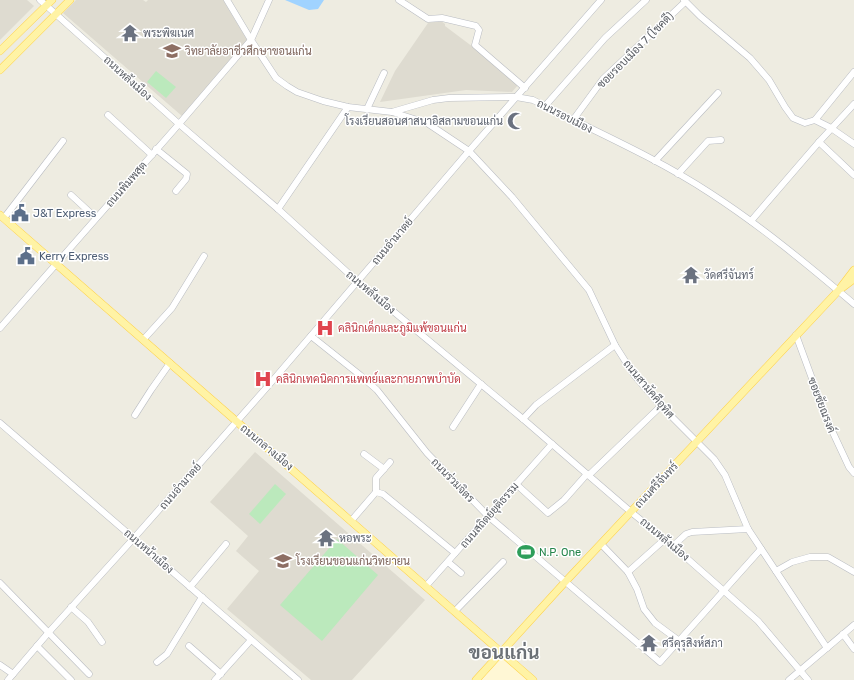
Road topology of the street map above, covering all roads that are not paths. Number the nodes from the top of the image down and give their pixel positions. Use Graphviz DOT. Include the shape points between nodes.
graph roads {
  1 [pos="40,0"];
  2 [pos="52,0"];
  3 [pos="70,0"];
  4 [pos="227,0"];
  5 [pos="269,0"];
  6 [pos="399,0"];
  7 [pos="601,0"];
  8 [pos="646,0"];
  9 [pos="684,1"];
  10 [pos="46,5"];
  11 [pos="56,14"];
  12 [pos="251,40"];
  13 [pos="0,51"];
  14 [pos="0,70"];
  15 [pos="854,72"];
  16 [pos="384,73"];
  17 [pos="525,88"];
  18 [pos="718,93"];
  19 [pos="516,97"];
  20 [pos="854,104"];
  21 [pos="545,106"];
  22 [pos="348,107"];
  23 [pos="367,109"];
  24 [pos="392,112"];
  25 [pos="108,115"];
  26 [pos="572,120"];
  27 [pos="815,120"];
  28 [pos="179,124"];
  29 [pos="831,128"];
  30 [pos="721,140"];
  31 [pos="63,141"];
  32 [pos="819,142"];
  33 [pos="854,144"];
  34 [pos="156,149"];
  35 [pos="469,151"];
  36 [pos="152,155"];
  37 [pos="655,161"];
  38 [pos="678,174"];
  39 [pos="854,175"];
  40 [pos="176,191"];
  41 [pos="71,195"];
  42 [pos="278,209"];
  43 [pos="2,217"];
  44 [pos="96,218"];
  45 [pos="750,221"];
  46 [pos="204,256"];
  47 [pos="56,264"];
  48 [pos="854,270"];
  49 [pos="854,279"];
  50 [pos="358,282"];
  51 [pos="838,291"];
  52 [pos="854,304"];
  53 [pos="0,328"];
  54 [pos="796,335"];
  55 [pos="311,336"];
  56 [pos="143,340"];
  57 [pos="615,345"];
  58 [pos="170,363"];
  59 [pos="481,384"];
  60 [pos="661,406"];
  61 [pos="135,415"];
  62 [pos="523,419"];
  63 [pos="236,421"];
  64 [pos="0,423"];
  65 [pos="453,427"];
  66 [pos="696,442"];
  67 [pos="552,444"];
  68 [pos="364,454"];
  69 [pos="390,462"];
  70 [pos="384,469"];
  71 [pos="854,473"];
  72 [pos="588,475"];
  73 [pos="516,484"];
  74 [pos="376,492"];
  75 [pos="631,512"];
  76 [pos="488,516"];
  77 [pos="351,520"];
  78 [pos="748,529"];
  79 [pos="134,538"];
  80 [pos="665,539"];
  81 [pos="226,544"];
  82 [pos="601,544"];
  83 [pos="673,546"];
  84 [pos="761,549"];
  85 [pos="455,554"];
  86 [pos="448,562"];
  87 [pos="504,562"];
  88 [pos="776,571"];
  89 [pos="628,572"];
  90 [pos="854,572"];
  91 [pos="461,573"];
  92 [pos="566,581"];
  93 [pos="0,583"];
  94 [pos="426,586"];
  95 [pos="190,587"];
  96 [pos="724,591"];
  97 [pos="202,597"];
  98 [pos="71,607"];
  99 [pos="455,611"];
  100 [pos="854,624"];
  101 [pos="49,632"];
  102 [pos="843,634"];
  103 [pos="251,640"];
  104 [pos="678,640"];
  105 [pos="102,642"];
  106 [pos="37,646"];
  107 [pos="189,646"];
  108 [pos="827,648"];
  109 [pos="854,649"];
  110 [pos="501,652"];
  111 [pos="157,662"];
  112 [pos="0,665"];
  113 [pos="800,671"];
  114 [pos="13,674"];
  115 [pos="89,674"];
  116 [pos="221,674"];
  117 [pos="8,680"];
  118 [pos="71,680"];
  119 [pos="215,680"];
  120 [pos="298,680"];
  121 [pos="476,680"];
  122 [pos="533,680"];
  123 [pos="789,680"];
  124 [pos="808,680"];
  1 -- 10 [label="street, ถนนหลังเมือง"];
  2 -- 10 [label="main road"];
  3 -- 11 [label="main road"];
  4 -- 12 [label="street, ถนนรอบเมือง"];
  5 -- 12 [label="street, ถนนพิมพสุต"];
  6 -- 17 [label="street" via="428,18 442,18 476,26 479,30 475,45"];
  7 -- 17 [label="street, ถนนอำมาตย์"];
  8 -- 21 [label="street" via="605,38"];
  9 -- 26 [label="street, ซอยรอบเมือง 7 (โชคดี)" via="603,79"];
  9 -- 27 [label="street" via="750,58 769,80 793,118 805,123"];
  10 -- 11 [label="street, ถนนหลังเมือง"];
  10 -- 13 [label="main road"];
  11 -- 14 [label="main road"];
  11 -- 28 [label="street, ถนนหลังเมือง"];
  12 -- 22 [label="street, ถนนรอบเมือง" via="276,78 287,86 323,101"];
  12 -- 28 [label="street, ถนนพิมพสุต"];
  15 -- 27 [label="street"];
  16 -- 23 [label="street"];
  17 -- 19 [label="street, ถนนอำมาตย์"];
  18 -- 37 [label="street"];
  19 -- 21 [label="street, ถนนรอบเมือง" via="533,100"];
  19 -- 24 [label="street, ถนนรอบเมือง" via="449,98"];
  19 -- 35 [label="street, ถนนอำมาตย์"];
  20 -- 29 [label="street"];
  21 -- 26 [label="street, ถนนรอบเมือง"];
  22 -- 23 [label="street, ถนนรอบเมือง"];
  22 -- 42 [label="street"];
  23 -- 24 [label="street, ถนนรอบเมือง"];
  24 -- 35 [label="street, ถนนสามัคคีอุทิศ" via="428,123"];
  25 -- 36 [label="street"];
  26 -- 37 [label="street, ถนนรอบเมือง"];
  27 -- 29 [label="street"];
  28 -- 34 [label="street, ถนนพิมพสุต"];
  28 -- 42 [label="street, ถนนหลังเมือง"];
  29 -- 32 [label="street"];
  29 -- 33 [label="street"];
  30 -- 38 [label="street" via="708,141"];
  31 -- 43 [label="street"];
  32 -- 39 [label="street"];
  32 -- 45 [label="street"];
  34 -- 36 [label="street, ถนนพิมพสุต"];
  34 -- 40 [label="street" via="187,174"];
  35 -- 50 [label="street, ถนนอำมาตย์"];
  35 -- 57 [label="street, ถนนสามัคคีอุทิศ" via="512,197 589,290"];
  36 -- 44 [label="street, ถนนพิมพสุต"];
  37 -- 38 [label="street, ถนนรอบเมือง"];
  38 -- 45 [label="street, ถนนรอบเมือง"];
  41 -- 44 [label="street"];
  42 -- 50 [label="street, ถนนหลังเมือง"];
  43 -- 47 [label="main road, ถนนกลางเมือง"];
  44 -- 47 [label="street, ถนนพิมพสุต"];
  45 -- 51 [label="street, ถนนรอบเมือง"];
  46 -- 56 [label="street" via="172,308"];
  47 -- 53 [label="street, ถนนพิมพสุต"];
  47 -- 56 [label="main road, ถนนกลางเมือง"];
  48 -- 51 [label="main road, ถนนศรีจันทร์"];
  49 -- 51 [label="main road, ถนนศรีจันทร์"];
  50 -- 55 [label="street, ถนนอำมาตย์"];
  50 -- 59 [label="street, ถนนหลังเมือง"];
  51 -- 52 [label="street, ถนนรอบเมือง"];
  51 -- 54 [label="main road, ถนนศรีจันทร์"];
  54 -- 66 [label="main road, ถนนศรีจันทร์"];
  54 -- 71 [label="street, ซอยชัยณรงค์" via="828,422"];
  55 -- 63 [label="street, ถนนอำมาตย์"];
  55 -- 76 [label="street, ถนนร่วมจิตร" via="377,390 427,453"];
  56 -- 58 [label="main road, ถนนกลางเมือง"];
  57 -- 60 [label="street, ถนนสามัคคีอุทิศ" via="634,375"];
  57 -- 62 [label="street" via="536,405"];
  58 -- 61 [label="street"];
  58 -- 63 [label="main road, ถนนกลางเมือง"];
  59 -- 62 [label="street, ถนนหลังเมือง"];
  59 -- 65 [label="street"];
  60 -- 66 [label="street, ถนนสามัคคีอุทิศ"];
  60 -- 72 [label="street"];
  62 -- 67 [label="street, ถนนหลังเมือง"];
  63 -- 77 [label="main road, ถนนกลางเมือง"];
  63 -- 79 [label="street, ถนนอำมาตย์"];
  64 -- 79 [label="street, ถนนหน้าเมือง"];
  66 -- 75 [label="main road, ถนนศรีจันทร์"];
  66 -- 78 [label="street, ถนนสามัคคีอุทิศ" via="714,459 725,475"];
  67 -- 72 [label="street, ถนนหลังเมือง"];
  67 -- 73 [label="street, ถนนสถิตย์ยุติธรรม"];
  68 -- 70 [label="street"];
  69 -- 70 [label="street"];
  70 -- 74 [label="street" via="376,478"];
  72 -- 73 [label="street" via="548,513"];
  72 -- 75 [label="street, ถนนหลังเมือง"];
  73 -- 76 [label="street, ถนนสถิตย์ยุติธรรม"];
  74 -- 77 [label="street"];
  74 -- 85 [label="street" via="383,494"];
  75 -- 80 [label="street, ถนนหลังเมือง"];
  75 -- 82 [label="main road, ถนนศรีจันทร์"];
  76 -- 85 [label="street, ถนนสถิตย์ยุติธรรม"];
  76 -- 92 [label="street, ถนนร่วมจิตร"];
  77 -- 94 [label="main road, ถนนกลางเมือง"];
  78 -- 83 [label="street" via="692,532"];
  78 -- 84 [label="street, ถนนสามัคคีอุทิศ"];
  79 -- 95 [label="street, ถนนหน้าเมือง"];
  79 -- 98 [label="street, ถนนอำมาตย์"];
  80 -- 83 [label="street, ถนนหลังเมือง"];
  80 -- 89 [label="street"];
  81 -- 95 [label="street"];
  82 -- 89 [label="street"];
  82 -- 92 [label="main road, ถนนศรีจันทร์"];
  83 -- 96 [label="street, ถนนหลังเมือง"];
  84 -- 88 [label="street, ถนนสามัคคีอุทิศ"];
  84 -- 96 [label="street"];
  85 -- 86 [label="street, ถนนสถิตย์ยุติธรรม"];
  86 -- 91 [label="street"];
  86 -- 94 [label="street, ถนนสถิตย์ยุติธรรม"];
  87 -- 99 [label="street"];
  88 -- 90 [label="street" via="792,562 810,557 828,557"];
  88 -- 108 [label="street, ถนนสามัคคีอุทิศ"];
  89 -- 104 [label="street" via="644,609 656,623"];
  92 -- 104 [label="street, ถนนร่วมจิตร" via="660,662"];
  92 -- 110 [label="main road, ถนนศรีจันทร์"];
  93 -- 101 [label="street"];
  94 -- 99 [label="main road, ถนนกลางเมือง"];
  95 -- 97 [label="street, ถนนหน้าเมือง"];
  96 -- 104 [label="street"];
  96 -- 113 [label="street, ถนนหลังเมือง" via="758,621"];
  97 -- 103 [label="street, ถนนหน้าเมือง"];
  97 -- 111 [label="street" via="167,654"];
  98 -- 101 [label="street, ถนนอำมาตย์"];
  98 -- 105 [label="street" via="88,622"];
  99 -- 110 [label="main road, ถนนกลางเมือง"];
  100 -- 102 [label="street"];
  101 -- 106 [label="street, ถนนอำมาตย์"];
  101 -- 115 [label="street"];
  102 -- 108 [label="street"];
  102 -- 109 [label="street"];
  103 -- 116 [label="street"];
  103 -- 120 [label="street, ถนนหน้าเมือง"];
  106 -- 114 [label="street, ถนนอำมาตย์"];
  106 -- 118 [label="street"];
  107 -- 116 [label="street"];
  108 -- 113 [label="street"];
  110 -- 121 [label="main road, ถนนศรีจันทร์"];
  110 -- 122 [label="main road, ถนนกลางเมือง"];
  112 -- 114 [label="street"];
  113 -- 123 [label="street"];
  113 -- 124 [label="street, ถนนหลังเมือง"];
  114 -- 117 [label="street, ถนนอำมาตย์"];
  116 -- 119 [label="street"];
}
